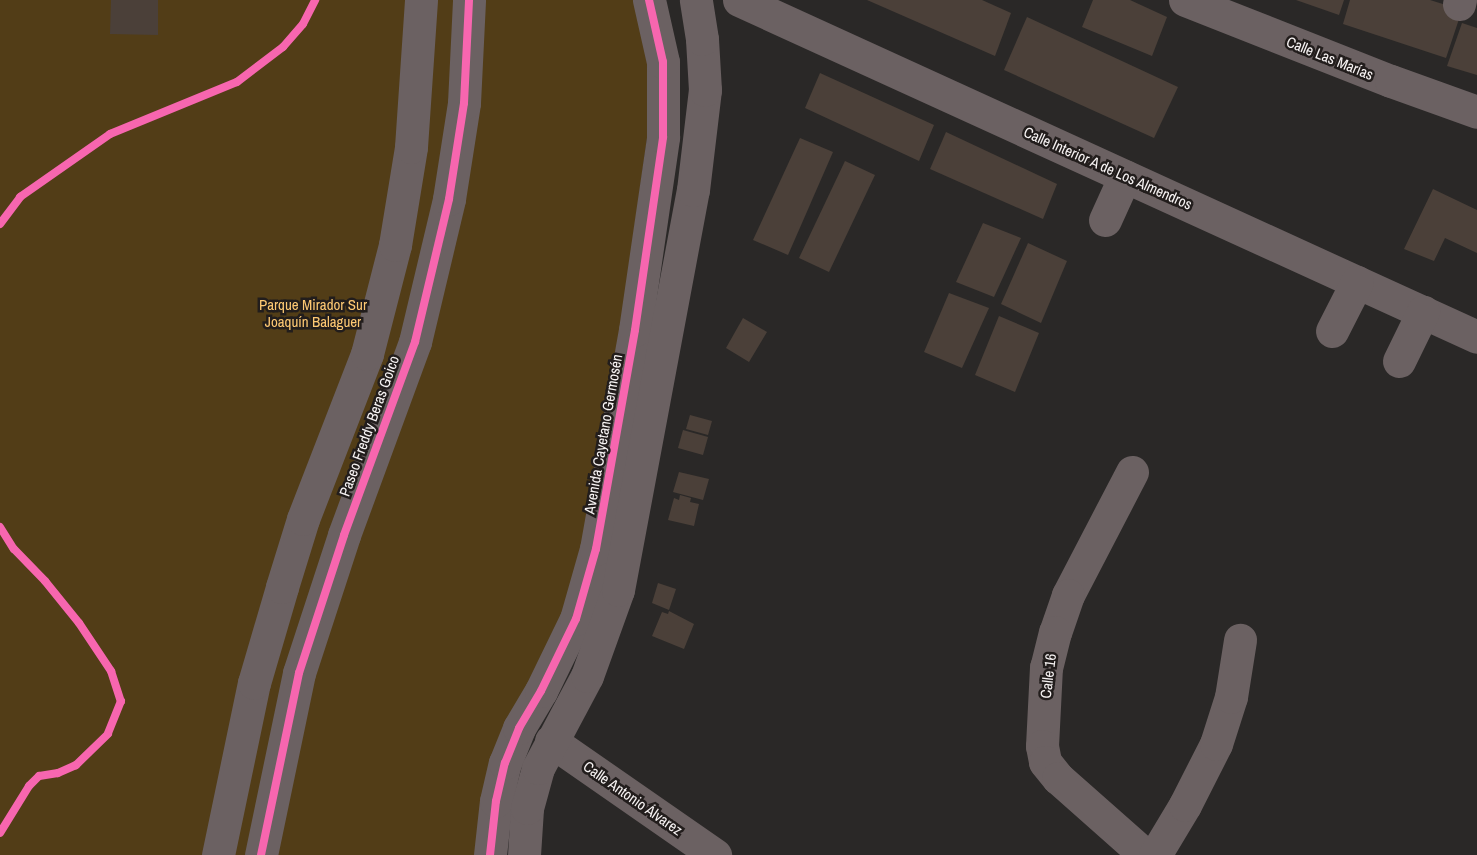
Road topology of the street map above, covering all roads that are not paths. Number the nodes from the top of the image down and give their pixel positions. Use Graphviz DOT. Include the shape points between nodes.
graph roads {
  1 [pos="421,0"];
  2 [pos="469,0"];
  3 [pos="648,0"];
  4 [pos="696,0"];
  5 [pos="739,0"];
  6 [pos="1185,0"];
  7 [pos="1477,112"];
  8 [pos="1125,176"];
  9 [pos="1105,220"];
  10 [pos="1357,282"];
  11 [pos="1423,312"];
  12 [pos="1332,331"];
  13 [pos="1477,337"];
  14 [pos="1400,361"];
  15 [pos="1132,472"];
  16 [pos="303,519"];
  17 [pos="344,535"];
  18 [pos="1240,640"];
  19 [pos="551,741"];
  20 [pos="218,855"];
  21 [pos="261,855"];
  22 [pos="490,855"];
  23 [pos="524,855"];
  24 [pos="715,855"];
  25 [pos="1145,855"];
  26 [pos="1155,855"];
  1 -- 16 [label="street, Paseo Freddy Beras Goico" via="411,147 394,245 367,354"];
  2 -- 17 [label="street, Paseo Freddy Beras Goico" via="464,103 449,199 415,342"];
  3 -- 22 [label="street, Avenida Cayetano Germosén" via="663,62 663,137 635,330 596,549 576,619 505,763"];
  4 -- 19 [label="street" via="705,90 693,190 618,590 587,676"];
  5 -- 8 [label="street, Calle Interior A de Los Almendros"];
  6 -- 7 [label="street, Calle Las Marías"];
  8 -- 9 [label="street"];
  8 -- 10 [label="street, Calle Interior A de Los Almendros"];
  10 -- 11 [label="street, Calle Interior A de Los Almendros"];
  10 -- 12 [label="street"];
  11 -- 13 [label="street, Calle Interior A de Los Almendros"];
  11 -- 14 [label="street"];
  15 -- 25 [label="street, Calle 16" via="1068,595 1055,632 1046,668 1042,746 1045,762 1058,778"];
  16 -- 17 [label="street"];
  16 -- 20 [label="street, Paseo Freddy Beras Goico" via="254,683"];
  17 -- 21 [label="street, Paseo Freddy Beras Goico" via="299,673"];
  18 -- 26 [label="street" via="1231,697 1216,744"];
  19 -- 23 [label="street" via="538,768 527,808"];
  19 -- 24 [label="street, Calle Antonio Álvarez"];
}
